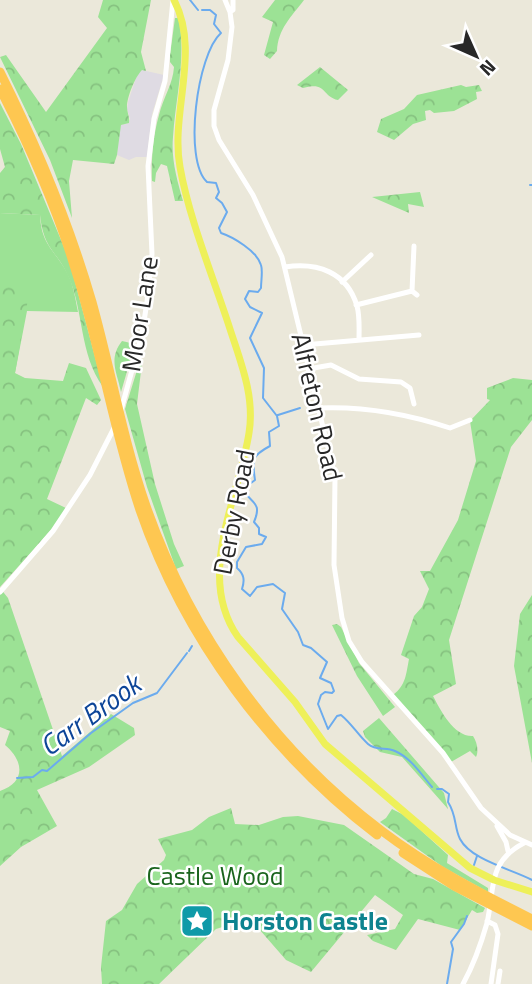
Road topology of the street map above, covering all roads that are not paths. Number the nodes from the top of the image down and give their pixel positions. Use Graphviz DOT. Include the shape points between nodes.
graph roads {
  1 [pos="174,0"];
  2 [pos="225,0"];
  3 [pos="233,0"];
  4 [pos="230,12"];
  5 [pos="0,72"];
  6 [pos="0,89"];
  7 [pos="412,249"];
  8 [pos="372,256"];
  9 [pos="285,267"];
  10 [pos="342,282"];
  11 [pos="356,305"];
  12 [pos="419,335"];
  13 [pos="359,340"];
  14 [pos="303,345"];
  15 [pos="308,369"];
  16 [pos="414,404"];
  17 [pos="318,408"];
  18 [pos="118,419"];
  19 [pos="470,420"];
  20 [pos="0,592"];
  21 [pos="498,824"];
  22 [pos="524,843"];
  23 [pos="532,845"];
  24 [pos="508,851"];
  25 [pos="494,880"];
  26 [pos="532,892"];
  27 [pos="508,910"];
  28 [pos="532,919"];
  29 [pos="487,921"];
  30 [pos="532,926"];
  31 [pos="500,971"];
  32 [pos="464,984"];
  33 [pos="491,984"];
  34 [pos="498,984"];
  1 -- 20 [label="street, Moor Lane" via="165,81 153,119 148,166 152,254 147,302 126,393 113,432 90,475 40,548"];
  1 -- 25 [label="main road, Derby Road" via="183,19 185,40 177,137 180,167 250,405 249,430 222,548 220,589 225,614 325,744 466,864"];
  2 -- 4 [label="street, Alfreton Road"];
  3 -- 4 [label="street"];
  4 -- 9 [label="street, Alfreton Road" via="230,44 214,125 267,221"];
  5 -- 18 [label="highway" via="61,209 92,303"];
  6 -- 18 [label="highway" via="49,194"];
  7 -- 11 [label="street" via="414,293"];
  8 -- 10 [label="street"];
  9 -- 10 [label="street" via="315,266"];
  9 -- 14 [label="street, Alfreton Road"];
  10 -- 11 [label="street"];
  11 -- 13 [label="street"];
  12 -- 13 [label="street"];
  13 -- 14 [label="street"];
  14 -- 15 [label="street, Alfreton Road"];
  15 -- 16 [label="street" via="331,365 359,379 401,382 410,388"];
  15 -- 17 [label="street, Alfreton Road"];
  17 -- 19 [label="street" via="375,411 450,428"];
  17 -- 21 [label="street, Alfreton Road" via="335,477 334,565 349,640 362,662 435,743 475,801"];
  18 -- 27 [label="highway" via="141,511 168,578 233,687 264,727 341,806 403,854"];
  21 -- 22 [label="street, Alfreton Road"];
  21 -- 24 [label="street"];
  22 -- 23 [label="street, Alfreton Road"];
  22 -- 24 [label="street"];
  24 -- 25 [label="street"];
  25 -- 26 [label="main road, Derby Road"];
  25 -- 29 [label="street"];
  27 -- 28 [label="highway"];
  27 -- 30 [label="highway"];
  29 -- 32 [label="street"];
  29 -- 33 [label="street" via="495,925 498,934"];
  31 -- 34 [label="street"];
}
